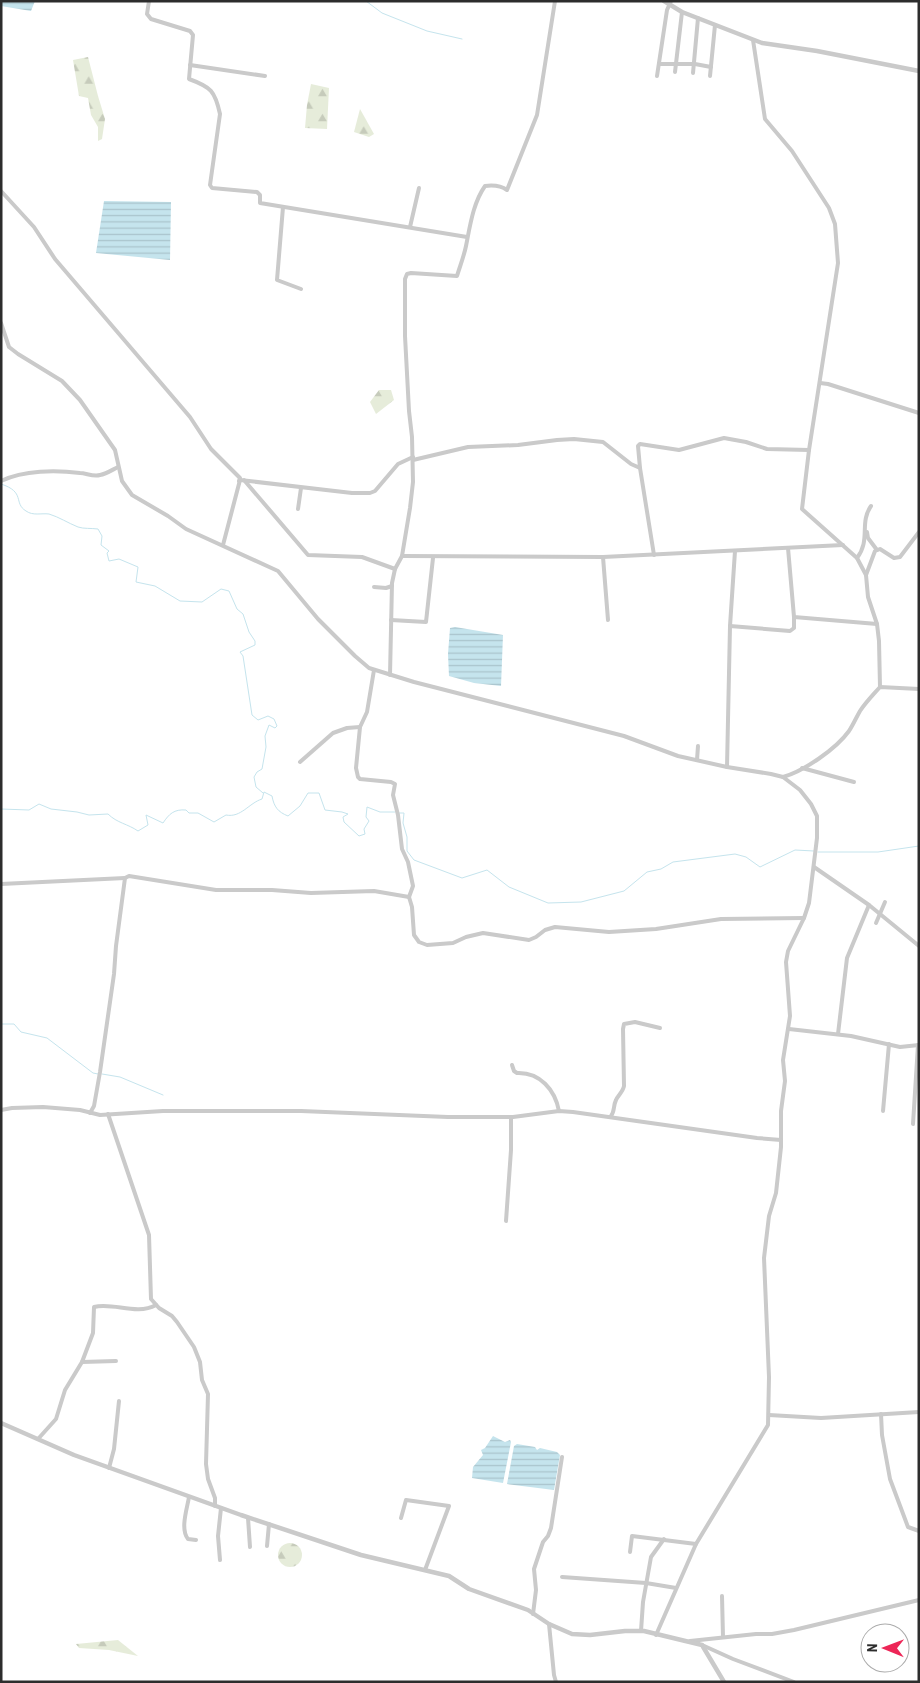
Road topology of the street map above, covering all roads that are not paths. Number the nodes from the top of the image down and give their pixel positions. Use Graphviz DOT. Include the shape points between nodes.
graph roads {
  1 [pos="149,1"];
  2 [pos="555,1"];
  3 [pos="668,2"];
  4 [pos="682,12"];
  5 [pos="698,18"];
  6 [pos="715,25"];
  7 [pos="753,40"];
  8 [pos="659,64"];
  9 [pos="677,64"];
  10 [pos="694,64"];
  11 [pos="190,65"];
  12 [pos="711,67"];
  13 [pos="919,71"];
  14 [pos="675,72"];
  15 [pos="693,73"];
  16 [pos="265,76"];
  17 [pos="657,76"];
  18 [pos="710,76"];
  19 [pos="419,188"];
  20 [pos="1,191"];
  21 [pos="283,207"];
  22 [pos="410,227"];
  23 [pos="467,237"];
  24 [pos="302,289"];
  25 [pos="1,324"];
  26 [pos="3,333"];
  27 [pos="820,383"];
  28 [pos="919,413"];
  29 [pos="809,450"];
  30 [pos="413,459"];
  31 [pos="118,467"];
  32 [pos="640,468"];
  33 [pos="1,481"];
  34 [pos="242,481"];
  35 [pos="301,488"];
  36 [pos="868,508"];
  37 [pos="298,509"];
  38 [pos="865,526"];
  39 [pos="919,532"];
  40 [pos="223,545"];
  41 [pos="843,545"];
  42 [pos="788,548"];
  43 [pos="877,550"];
  44 [pos="735,551"];
  45 [pos="654,555"];
  46 [pos="402,556"];
  47 [pos="603,557"];
  48 [pos="433,558"];
  49 [pos="857,558"];
  50 [pos="395,569"];
  51 [pos="866,575"];
  52 [pos="392,586"];
  53 [pos="374,587"];
  54 [pos="794,617"];
  55 [pos="391,620"];
  56 [pos="608,620"];
  57 [pos="877,624"];
  58 [pos="730,626"];
  59 [pos="374,670"];
  60 [pos="390,675"];
  61 [pos="880,688"];
  62 [pos="919,689"];
  63 [pos="360,727"];
  64 [pos="698,746"];
  65 [pos="697,760"];
  66 [pos="300,762"];
  67 [pos="727,767"];
  68 [pos="802,768"];
  69 [pos="783,777"];
  70 [pos="854,782"];
  71 [pos="814,867"];
  72 [pos="125,878"];
  73 [pos="1,884"];
  74 [pos="410,897"];
  75 [pos="885,902"];
  76 [pos="869,905"];
  77 [pos="880,914"];
  78 [pos="804,918"];
  79 [pos="876,923"];
  80 [pos="919,946"];
  81 [pos="660,1028"];
  82 [pos="789,1029"];
  83 [pos="838,1034"];
  84 [pos="888,1044"];
  85 [pos="918,1045"];
  86 [pos="512,1065"];
  87 [pos="1,1110"];
  88 [pos="560,1111"];
  89 [pos="883,1111"];
  90 [pos="90,1113"];
  91 [pos="108,1114"];
  92 [pos="611,1116"];
  93 [pos="512,1117"];
  94 [pos="913,1124"];
  95 [pos="781,1140"];
  96 [pos="506,1221"];
  97 [pos="156,1305"];
  98 [pos="116,1361"];
  99 [pos="82,1362"];
  100 [pos="119,1401"];
  101 [pos="919,1412"];
  102 [pos="881,1414"];
  103 [pos="769,1415"];
  104 [pos="1,1423"];
  105 [pos="38,1439"];
  106 [pos="562,1458"];
  107 [pos="109,1468"];
  108 [pos="189,1497"];
  109 [pos="215,1506"];
  110 [pos="221,1508"];
  111 [pos="248,1518"];
  112 [pos="401,1518"];
  113 [pos="270,1524"];
  114 [pos="919,1531"];
  115 [pos="664,1539"];
  116 [pos="196,1540"];
  117 [pos="696,1544"];
  118 [pos="267,1546"];
  119 [pos="250,1547"];
  120 [pos="630,1552"];
  121 [pos="220,1560"];
  122 [pos="425,1570"];
  123 [pos="562,1577"];
  124 [pos="646,1583"];
  125 [pos="676,1588"];
  126 [pos="722,1596"];
  127 [pos="919,1600"];
  128 [pos="533,1614"];
  129 [pos="549,1624"];
  130 [pos="641,1631"];
  131 [pos="656,1635"];
  132 [pos="723,1637"];
  133 [pos="690,1641"];
  134 [pos="702,1645"];
  135 [pos="556,1682"];
  136 [pos="724,1682"];
  137 [pos="794,1682"];
  1 -- 11 [label="street" via="147,14 150,19 185,29 193,35"];
  2 -- 23 [label="street" via="533,127 507,190 491,185 482,191"];
  3 -- 4 [label="street"];
  3 -- 8 [label="street"];
  4 -- 5 [label="street"];
  4 -- 9 [label="street"];
  5 -- 6 [label="street"];
  5 -- 10 [label="street"];
  6 -- 7 [label="street"];
  6 -- 12 [label="street"];
  7 -- 13 [label="street"];
  7 -- 27 [label="street" via="765,119 792,150 829,208 835,224 838,263"];
  8 -- 9 [label="street"];
  8 -- 17 [label="street"];
  9 -- 10 [label="street"];
  9 -- 14 [label="street"];
  10 -- 12 [label="street"];
  10 -- 15 [label="street"];
  11 -- 16 [label="street"];
  11 -- 21 [label="street" via="189,79 213,91 220,114 210,185 212,188 257,192 260,204"];
  12 -- 18 [label="street"];
  19 -- 22 [label="street"];
  20 -- 34 [label="street" via="190,417 211,450"];
  21 -- 22 [label="street"];
  21 -- 24 [label="street" via="277,280"];
  22 -- 23 [label="street"];
  23 -- 30 [label="street" via="457,276 411,273 405,279 405,336"];
  25 -- 26 [label="street"];
  26 -- 31 [label="street" via="10,347 62,381 80,400 115,450"];
  27 -- 28 [label="street"];
  27 -- 29 [label="street"];
  29 -- 32 [label="street" via="766,449 724,438 679,450 640,444"];
  29 -- 41 [label="street" via="802,509"];
  30 -- 32 [label="street" via="468,447 574,440 603,442"];
  30 -- 35 [label="street" via="398,464 370,493"];
  30 -- 46 [label="street" via="410,508"];
  31 -- 33 [label="street" via="94,476 36,473"];
  31 -- 40 [label="street" via="122,481 132,495 186,529"];
  32 -- 45 [label="street"];
  34 -- 35 [label="street"];
  34 -- 40 [label="street"];
  34 -- 50 [label="street" via="308,555 362,557"];
  35 -- 37 [label="street"];
  36 -- 38 [label="street"];
  38 -- 43 [label="street" via="868,538"];
  38 -- 49 [label="street" via="865,542"];
  39 -- 43 [label="street" via="900,557 894,558"];
  40 -- 59 [label="street" via="278,571 318,619"];
  41 -- 42 [label="street"];
  41 -- 49 [label="street"];
  42 -- 44 [label="street"];
  42 -- 54 [label="street"];
  43 -- 51 [label="street"];
  44 -- 45 [label="street"];
  44 -- 58 [label="street"];
  45 -- 47 [label="street"];
  46 -- 48 [label="street"];
  46 -- 50 [label="street"];
  47 -- 48 [label="street"];
  47 -- 56 [label="street"];
  48 -- 55 [label="street" via="426,622"];
  49 -- 51 [label="street"];
  50 -- 52 [label="street"];
  51 -- 57 [label="street" via="868,597"];
  52 -- 53 [label="street"];
  52 -- 55 [label="street"];
  54 -- 57 [label="street"];
  54 -- 58 [label="street" via="794,628 790,630"];
  55 -- 60 [label="street"];
  57 -- 61 [label="street"];
  58 -- 67 [label="street"];
  59 -- 60 [label="street"];
  59 -- 63 [label="street" via="367,712"];
  60 -- 65 [label="street" via="624,736"];
  61 -- 62 [label="street"];
  61 -- 68 [label="street" via="839,743"];
  63 -- 66 [label="street" via="333,733"];
  63 -- 74 [label="street" via="358,777 395,784 392,795 413,886"];
  64 -- 65 [label="street"];
  65 -- 67 [label="street"];
  67 -- 69 [label="street"];
  68 -- 69 [label="street"];
  68 -- 70 [label="street"];
  69 -- 71 [label="street" via="800,790 817,816"];
  71 -- 76 [label="street"];
  71 -- 78 [label="street" via="812,892"];
  72 -- 73 [label="street"];
  72 -- 74 [label="street" via="129,876 216,890 374,891"];
  72 -- 90 [label="street" via="100,1073"];
  74 -- 78 [label="street" via="414,935 427,945 453,943 483,933 529,940 555,927 609,932 721,919"];
  75 -- 77 [label="street"];
  76 -- 77 [label="street"];
  76 -- 83 [label="street" via="847,958"];
  77 -- 79 [label="street"];
  77 -- 80 [label="street"];
  78 -- 82 [label="street" via="786,962"];
  81 -- 92 [label="street" via="635,1022 624,1024 624,1086"];
  82 -- 83 [label="street"];
  82 -- 95 [label="street" via="783,1060 785,1081"];
  83 -- 84 [label="street"];
  84 -- 85 [label="street" via="900,1047"];
  84 -- 89 [label="street"];
  85 -- 94 [label="street"];
  86 -- 88 [label="street" via="517,1073 544,1081 556,1097"];
  87 -- 90 [label="street" via="43,1107"];
  88 -- 92 [label="street"];
  88 -- 93 [label="street"];
  90 -- 91 [label="street"];
  91 -- 93 [label="street" via="302,1111"];
  91 -- 97 [label="street" via="149,1235 151,1299"];
  92 -- 95 [label="street"];
  93 -- 96 [label="street"];
  95 -- 103 [label="street" via="776,1193 769,1216 764,1258"];
  97 -- 99 [label="street" via="150,1309 94,1308 92,1333"];
  97 -- 109 [label="street" via="177,1322 200,1362 208,1394 206,1464"];
  98 -- 99 [label="street"];
  99 -- 105 [label="street" via="64,1390 56,1419"];
  100 -- 107 [label="street"];
  101 -- 102 [label="street"];
  102 -- 103 [label="street" via="821,1418"];
  102 -- 114 [label="street" via="890,1478 908,1527"];
  103 -- 117 [label="street" via="765,1434"];
  104 -- 105 [label="street"];
  105 -- 107 [label="street"];
  106 -- 128 [label="street" via="551,1528 534,1569"];
  107 -- 108 [label="street"];
  108 -- 109 [label="street"];
  108 -- 116 [label="street" via="186,1536"];
  109 -- 110 [label="street"];
  110 -- 111 [label="street"];
  110 -- 121 [label="street"];
  111 -- 113 [label="street"];
  111 -- 119 [label="street"];
  112 -- 122 [label="street" via="406,1500 449,1506"];
  113 -- 118 [label="street"];
  113 -- 122 [label="street" via="361,1555"];
  115 -- 117 [label="street"];
  115 -- 120 [label="street" via="632,1536"];
  115 -- 124 [label="street" via="651,1557"];
  117 -- 125 [label="street"];
  122 -- 128 [label="street" via="448,1576 469,1589"];
  123 -- 124 [label="street"];
  124 -- 125 [label="street"];
  124 -- 130 [label="street"];
  125 -- 131 [label="street"];
  126 -- 132 [label="street"];
  127 -- 132 [label="street" via="794,1630"];
  128 -- 129 [label="street"];
  129 -- 130 [label="street" via="572,1634"];
  129 -- 135 [label="street"];
  130 -- 131 [label="street"];
  131 -- 133 [label="street"];
  132 -- 133 [label="street"];
  133 -- 134 [label="street"];
  134 -- 136 [label="street"];
  134 -- 137 [label="street"];
}
